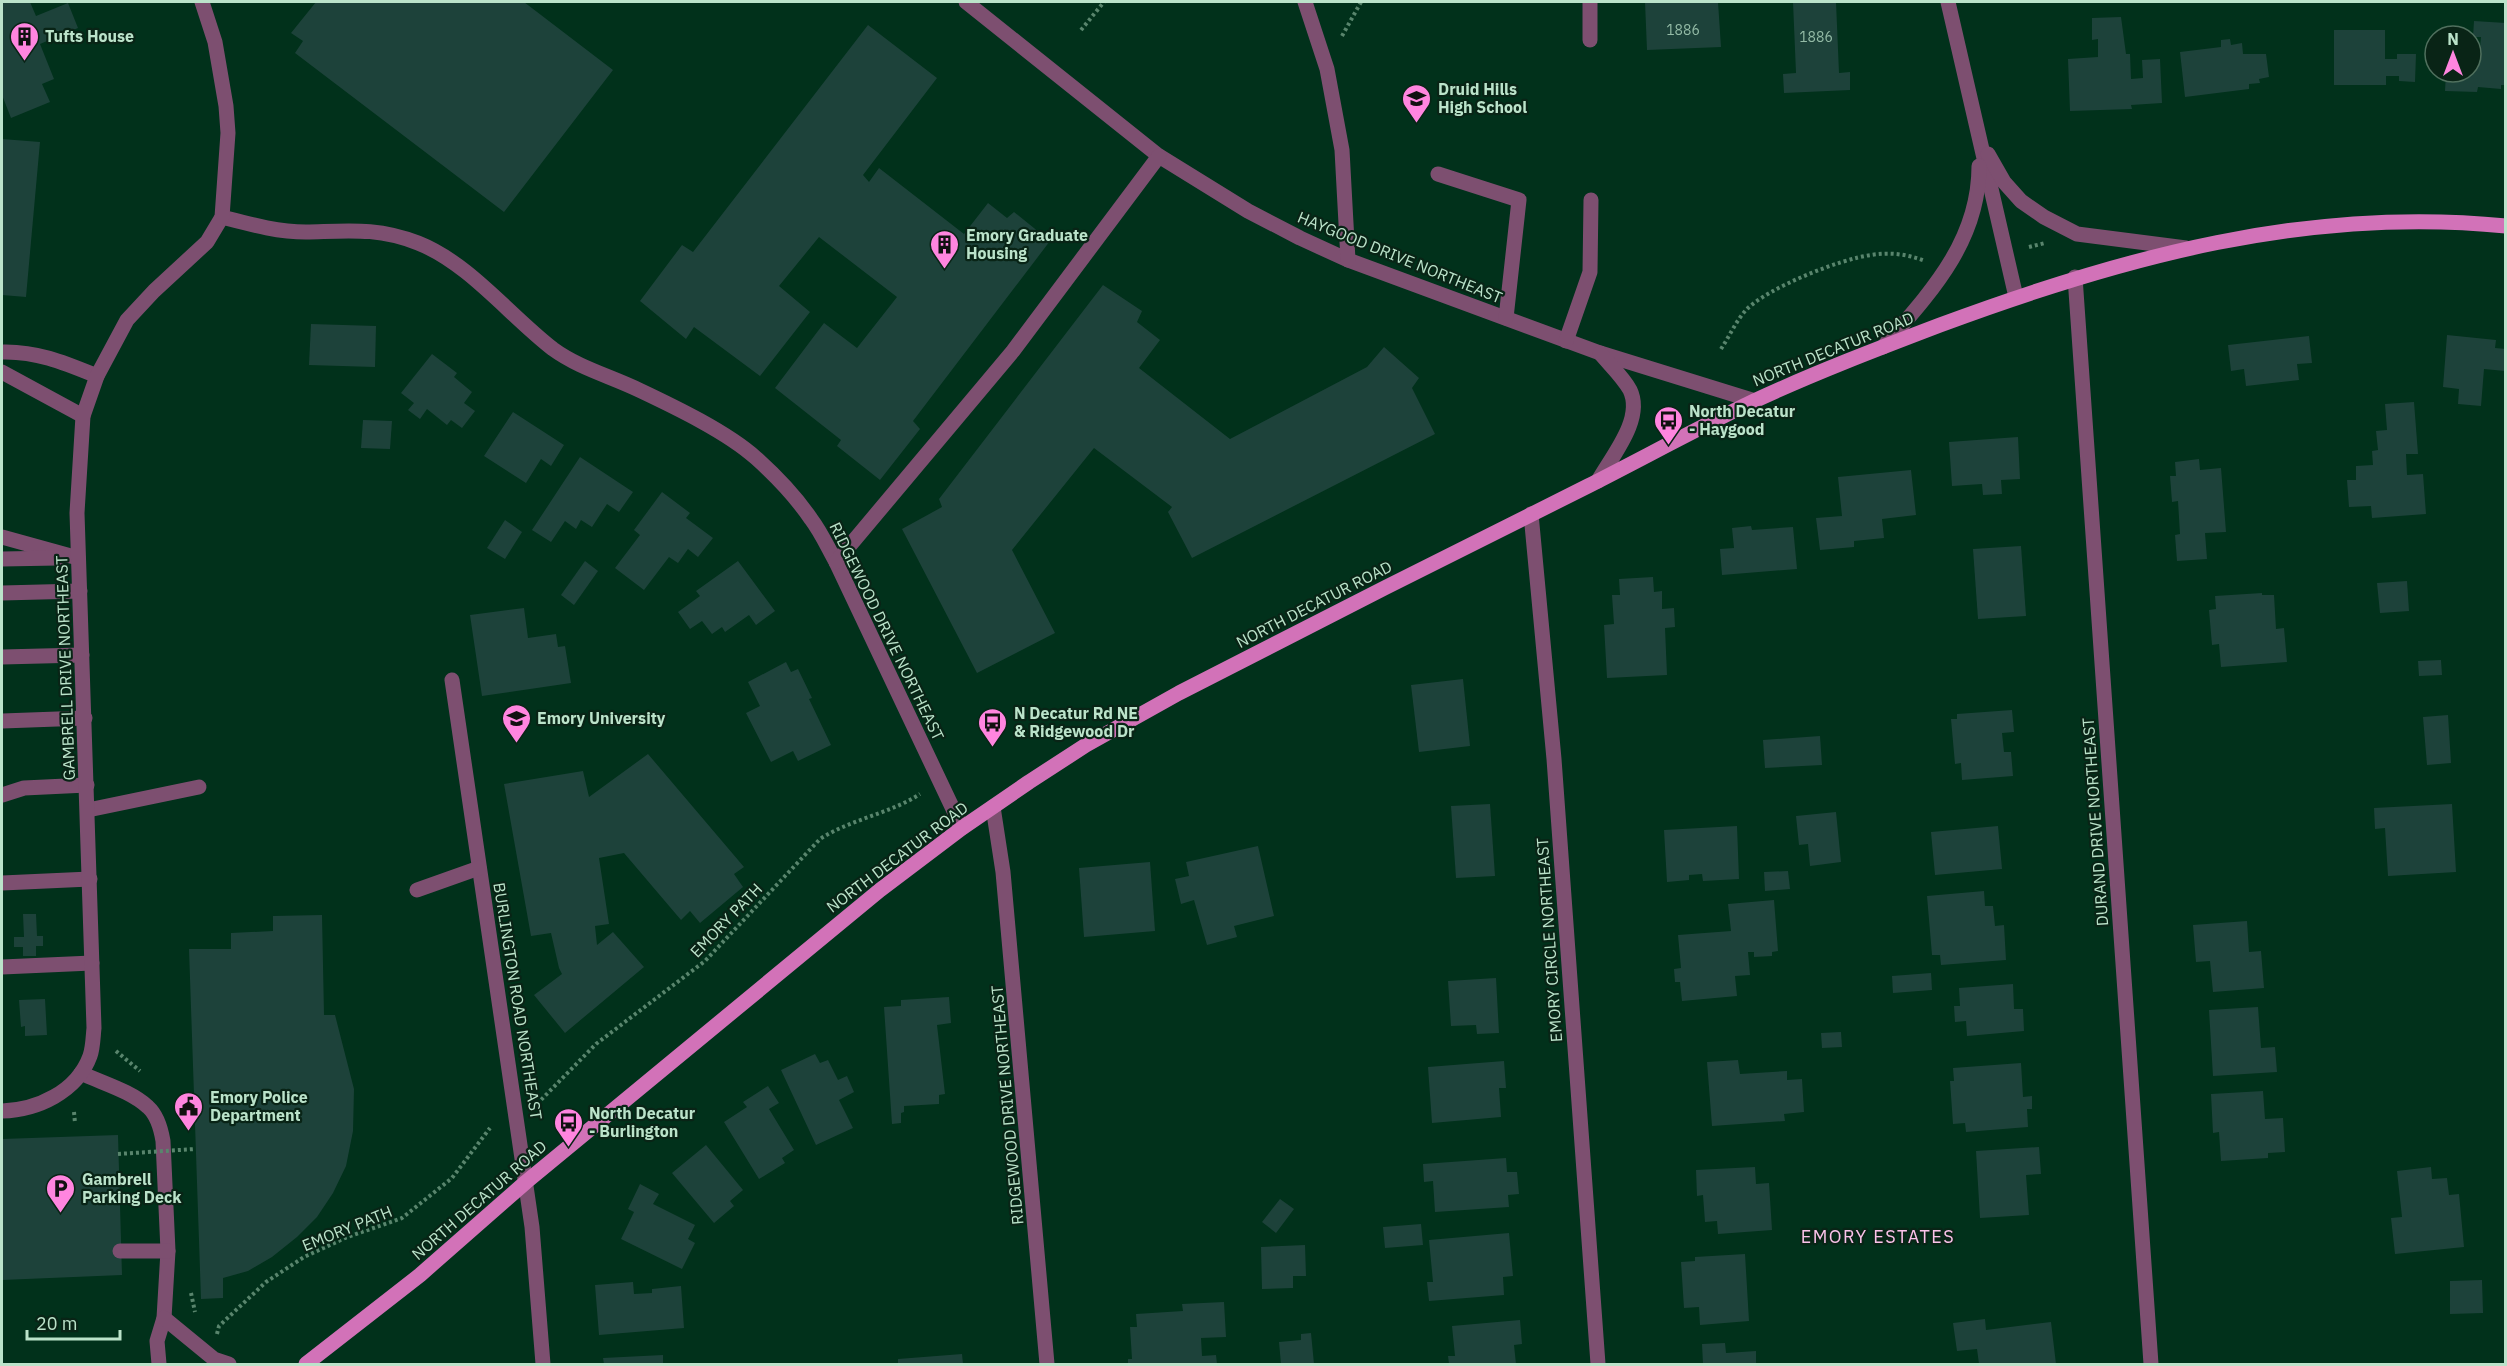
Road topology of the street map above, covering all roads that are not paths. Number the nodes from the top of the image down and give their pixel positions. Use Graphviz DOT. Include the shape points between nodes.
graph roads {
  1 [pos="202,2"];
  2 [pos="966,2"];
  3 [pos="1305,2"];
  4 [pos="1590,2"];
  5 [pos="1948,2"];
  6 [pos="1590,40"];
  7 [pos="1978,139"];
  8 [pos="1159,156"];
  9 [pos="1438,174"];
  10 [pos="1591,200"];
  11 [pos="222,217"];
  12 [pos="2505,226"];
  13 [pos="2186,248"];
  14 [pos="1348,260"];
  15 [pos="2075,277"];
  16 [pos="2016,297"];
  17 [pos="1506,318"];
  18 [pos="1566,341"];
  19 [pos="1883,347"];
  20 [pos="2,352"];
  21 [pos="1600,353"];
  22 [pos="2,372"];
  23 [pos="97,376"];
  24 [pos="1755,400"];
  25 [pos="83,416"];
  26 [pos="1598,481"];
  27 [pos="1531,514"];
  28 [pos="2,537"];
  29 [pos="78,558"];
  30 [pos="2,559"];
  31 [pos="836,562"];
  32 [pos="80,591"];
  33 [pos="2,593"];
  34 [pos="82,655"];
  35 [pos="2,657"];
  36 [pos="452,680"];
  37 [pos="85,718"];
  38 [pos="2,721"];
  39 [pos="87,785"];
  40 [pos="199,787"];
  41 [pos="2,795"];
  42 [pos="993,807"];
  43 [pos="88,810"];
  44 [pos="962,828"];
  45 [pos="479,868"];
  46 [pos="90,879"];
  47 [pos="2,883"];
  48 [pos="417,890"];
  49 [pos="92,963"];
  50 [pos="2,967"];
  51 [pos="81,1073"];
  52 [pos="2,1111"];
  53 [pos="526,1182"];
  54 [pos="120,1251"];
  55 [pos="168,1251"];
  56 [pos="164,1318"];
  57 [pos="159,1365"];
  58 [pos="229,1365"];
  59 [pos="306,1365"];
  60 [pos="543,1365"];
  61 [pos="1047,1365"];
  62 [pos="1598,1365"];
  63 [pos="2151,1365"];
  1 -- 11 [label="street" via="215,42 226,106 228,134"];
  2 -- 8 [label="street, HAYGOOD DRIVE NORTHEAST"];
  3 -- 14 [label="street" via="1327,69 1342,150"];
  4 -- 6 [label="street"];
  5 -- 7 [label="street"];
  7 -- 13 [label="street" via="2004,182 2021,201 2044,217 2077,234"];
  7 -- 16 [label="street"];
  7 -- 19 [label="street" via="1978,189 1959,249"];
  8 -- 14 [label="street, HAYGOOD DRIVE NORTHEAST" via="1248,212"];
  8 -- 31 [label="street" via="1013,351"];
  9 -- 17 [label="street" via="1519,200"];
  10 -- 18 [label="street" via="1590,272"];
  11 -- 23 [label="street, GAMBRELL DRIVE NORTHEAST" via="207,242 127,320"];
  11 -- 31 [label="street, RIDGEWOOD DRIVE NORTHEAST" via="260,228 305,232 342,229 384,233 420,243 457,266 553,349 679,411 756,458 807,513"];
  12 -- 13 [label="main road, NORTH DECATUR ROAD" via="2434,221 2366,223 2295,228"];
  13 -- 15 [label="main road, NORTH DECATUR ROAD"];
  14 -- 17 [label="street, HAYGOOD DRIVE NORTHEAST"];
  15 -- 16 [label="main road, NORTH DECATUR ROAD"];
  15 -- 63 [label="street, DURAND DRIVE NORTHEAST"];
  16 -- 19 [label="main road, NORTH DECATUR ROAD"];
  17 -- 18 [label="street, HAYGOOD DRIVE NORTHEAST"];
  18 -- 21 [label="street, HAYGOOD DRIVE NORTHEAST"];
  19 -- 24 [label="main road, NORTH DECATUR ROAD"];
  20 -- 23 [label="street" via="24,351 57,359"];
  21 -- 24 [label="street, HAYGOOD DRIVE NORTHEAST"];
  21 -- 26 [label="street" via="1630,391 1633,405 1632,420"];
  22 -- 25 [label="street"];
  23 -- 25 [label="street, GAMBRELL DRIVE NORTHEAST"];
  24 -- 26 [label="main road, NORTH DECATUR ROAD"];
  25 -- 29 [label="street, GAMBRELL DRIVE NORTHEAST"];
  26 -- 27 [label="main road, NORTH DECATUR ROAD"];
  27 -- 42 [label="main road, NORTH DECATUR ROAD" via="1134,718"];
  27 -- 62 [label="street, EMORY CIRCLE NORTHEAST" via="1554,759"];
  28 -- 29 [label="street"];
  29 -- 30 [label="street"];
  29 -- 32 [label="street, GAMBRELL DRIVE NORTHEAST"];
  31 -- 44 [label="street, RIDGEWOOD DRIVE NORTHEAST"];
  32 -- 33 [label="street"];
  32 -- 34 [label="street, GAMBRELL DRIVE NORTHEAST"];
  34 -- 35 [label="street"];
  34 -- 37 [label="street, GAMBRELL DRIVE NORTHEAST"];
  36 -- 45 [label="street, BURLINGTON ROAD NORTHEAST"];
  37 -- 38 [label="street"];
  37 -- 39 [label="street, GAMBRELL DRIVE NORTHEAST"];
  39 -- 41 [label="street" via="24,788"];
  39 -- 43 [label="street, GAMBRELL DRIVE NORTHEAST"];
  40 -- 43 [label="street"];
  42 -- 44 [label="main road, NORTH DECATUR ROAD"];
  42 -- 61 [label="street, RIDGEWOOD DRIVE NORTHEAST" via="1004,883"];
  43 -- 46 [label="street, GAMBRELL DRIVE NORTHEAST"];
  44 -- 53 [label="main road, NORTH DECATUR ROAD" via="880,890"];
  45 -- 48 [label="street"];
  45 -- 53 [label="street, BURLINGTON ROAD NORTHEAST"];
  46 -- 47 [label="street"];
  46 -- 49 [label="street, GAMBRELL DRIVE NORTHEAST"];
  49 -- 50 [label="street"];
  49 -- 51 [label="street, GAMBRELL DRIVE NORTHEAST" via="94,1028 90,1055"];
  51 -- 52 [label="street, GAMBRELL DRIVE NORTHEAST" via="40,1105"];
  51 -- 55 [label="street" via="149,1107 160,1125"];
  53 -- 59 [label="main road, NORTH DECATUR ROAD" via="420,1275"];
  53 -- 60 [label="street, BURLINGTON ROAD NORTHEAST"];
  54 -- 55 [label="street"];
  55 -- 56 [label="street"];
  56 -- 57 [label="street" via="157,1341"];
  56 -- 58 [label="street" via="214,1359"];
}
